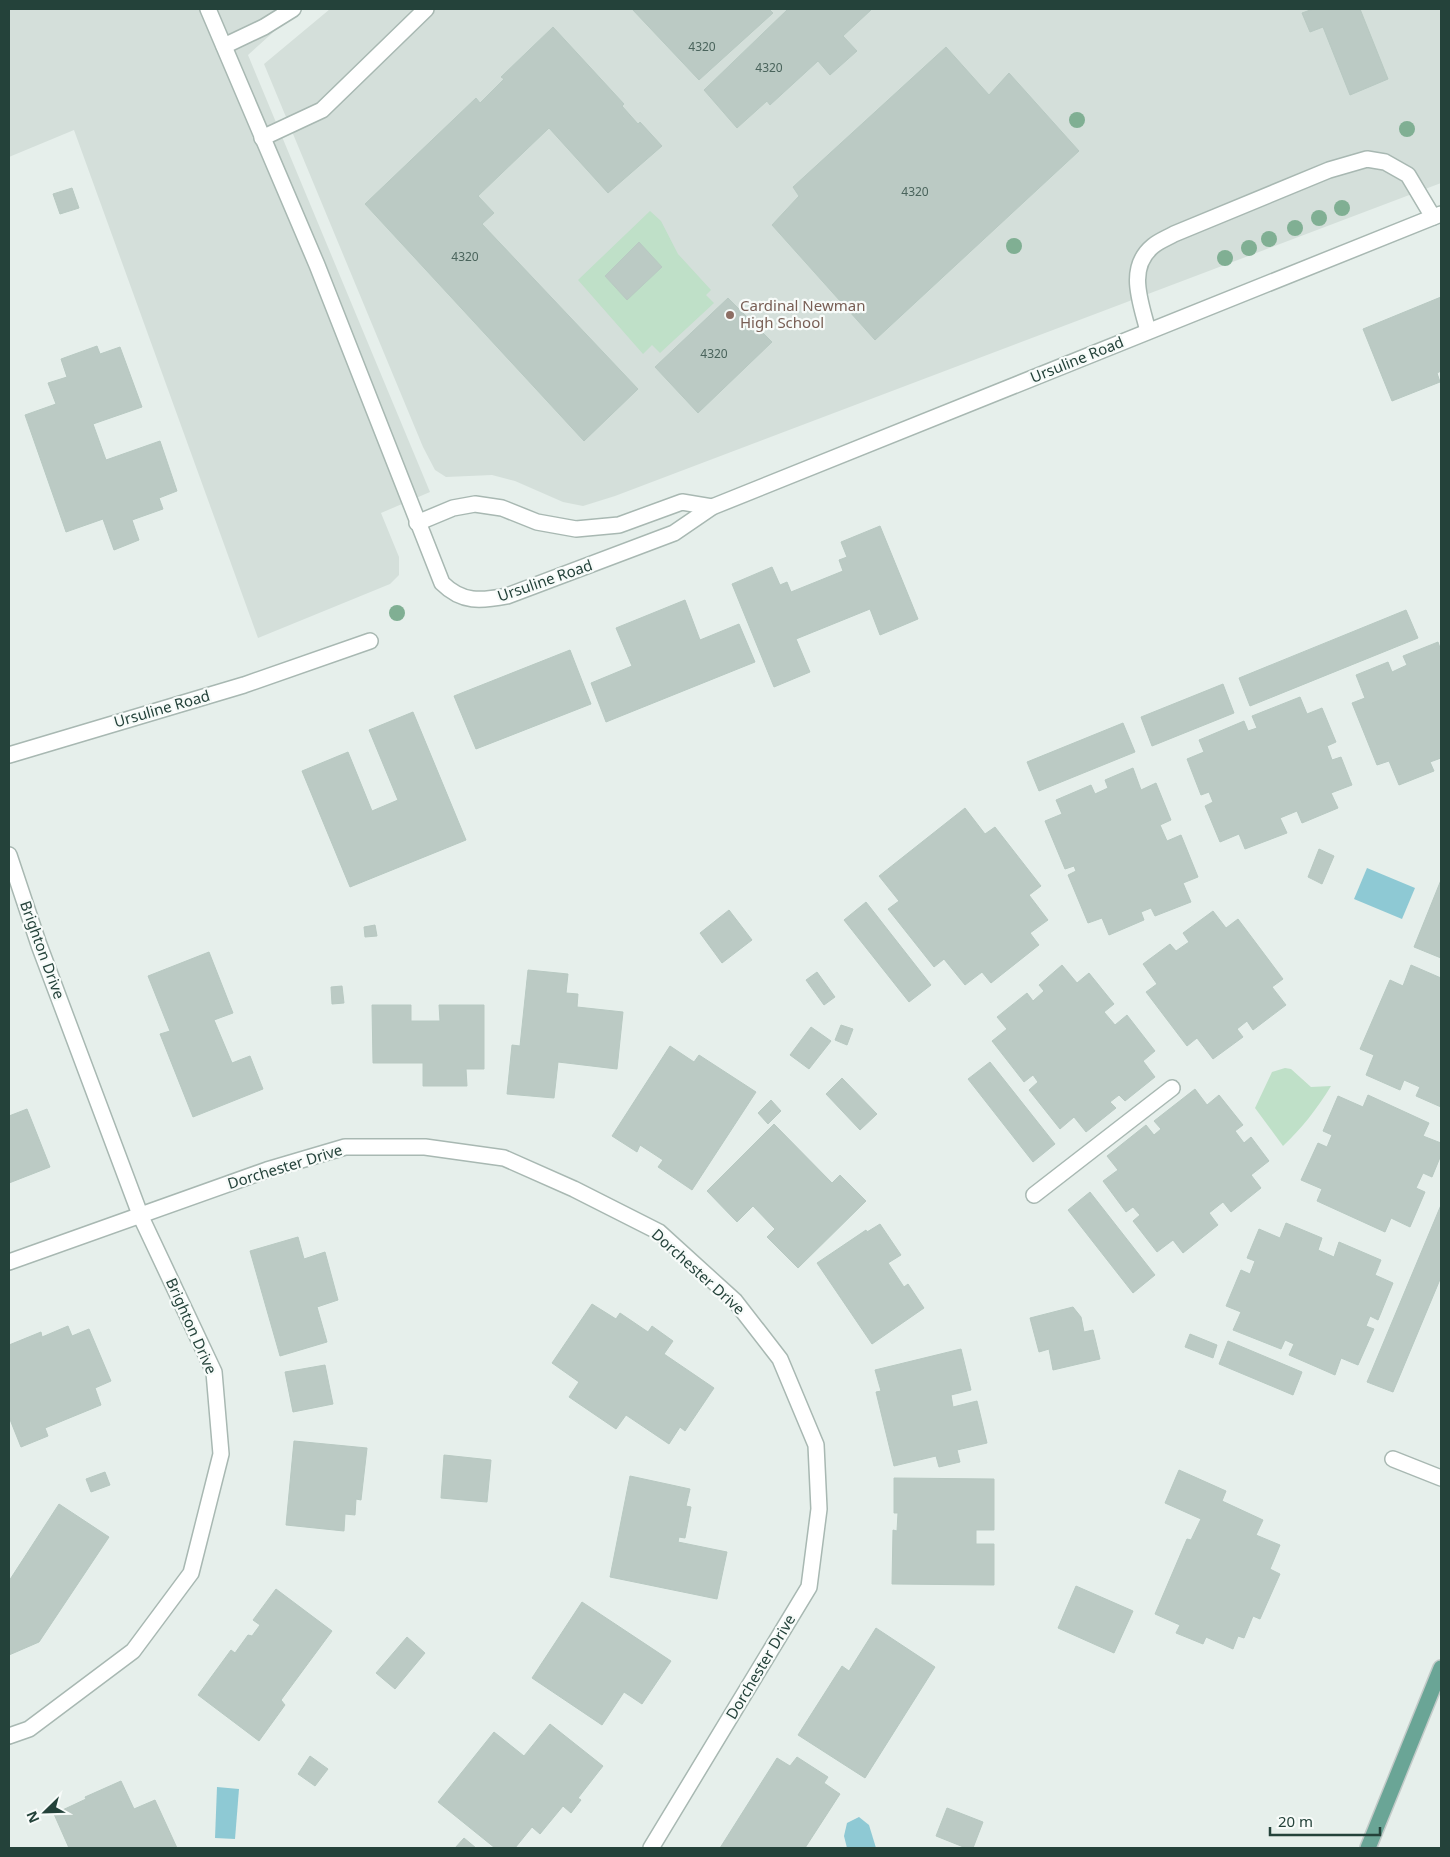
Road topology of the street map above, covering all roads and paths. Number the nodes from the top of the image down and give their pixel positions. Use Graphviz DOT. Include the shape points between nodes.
graph roads {
  1 [pos="208,9"];
  2 [pos="293,9"];
  3 [pos="426,9"];
  4 [pos="224,46"];
  5 [pos="262,138"];
  6 [pos="1437,215"];
  7 [pos="1148,331"];
  8 [pos="712,508"];
  9 [pos="417,523"];
  10 [pos="370,641"];
  11 [pos="9,755"];
  12 [pos="9,855"];
  13 [pos="1172,1088"];
  14 [pos="1034,1195"];
  15 [pos="141,1217"];
  16 [pos="9,1262"];
  17 [pos="1394,1459"];
  18 [pos="1441,1478"];
  19 [pos="1441,1668"];
  20 [pos="9,1736"];
  21 [pos="651,1848"];
  22 [pos="1368,1848"];
  1 -- 4 [label="street, Ursuline Road"];
  2 -- 4 [label="street"];
  3 -- 5 [label="street" via="322,110"];
  4 -- 5 [label="street, Ursuline Road"];
  5 -- 9 [label="street, Ursuline Road" via="317,265"];
  6 -- 7 [label="street, Ursuline Road"];
  6 -- 7 [label="street" via="1408,175 1385,162 1367,159 1321,173 1152,246 1139,267 1136,282"];
  7 -- 8 [label="street, Ursuline Road"];
  8 -- 9 [label="street" via="682,502 619,525 576,529 537,522 502,508 475,504 453,508"];
  8 -- 9 [label="street, Ursuline Road" via="674,533 527,590 482,601 464,599 442,583"];
  10 -- 11 [label="street, Ursuline Road" via="196,700"];
  12 -- 15 [label="street, Brighton Drive" via="39,945"];
  13 -- 14 [label="street"];
  15 -- 16 [label="street, Dorchester Drive"];
  15 -- 20 [label="street, Brighton Drive" via="214,1372 222,1454 191,1573 133,1651 29,1729"];
  15 -- 21 [label="street, Dorchester Drive" via="267,1170 345,1147 425,1147 504,1158 659,1232 735,1301 780,1359 816,1445 819,1508 809,1587"];
  17 -- 18 [label="street"];
  19 -- 22 [label="main road"];
}
